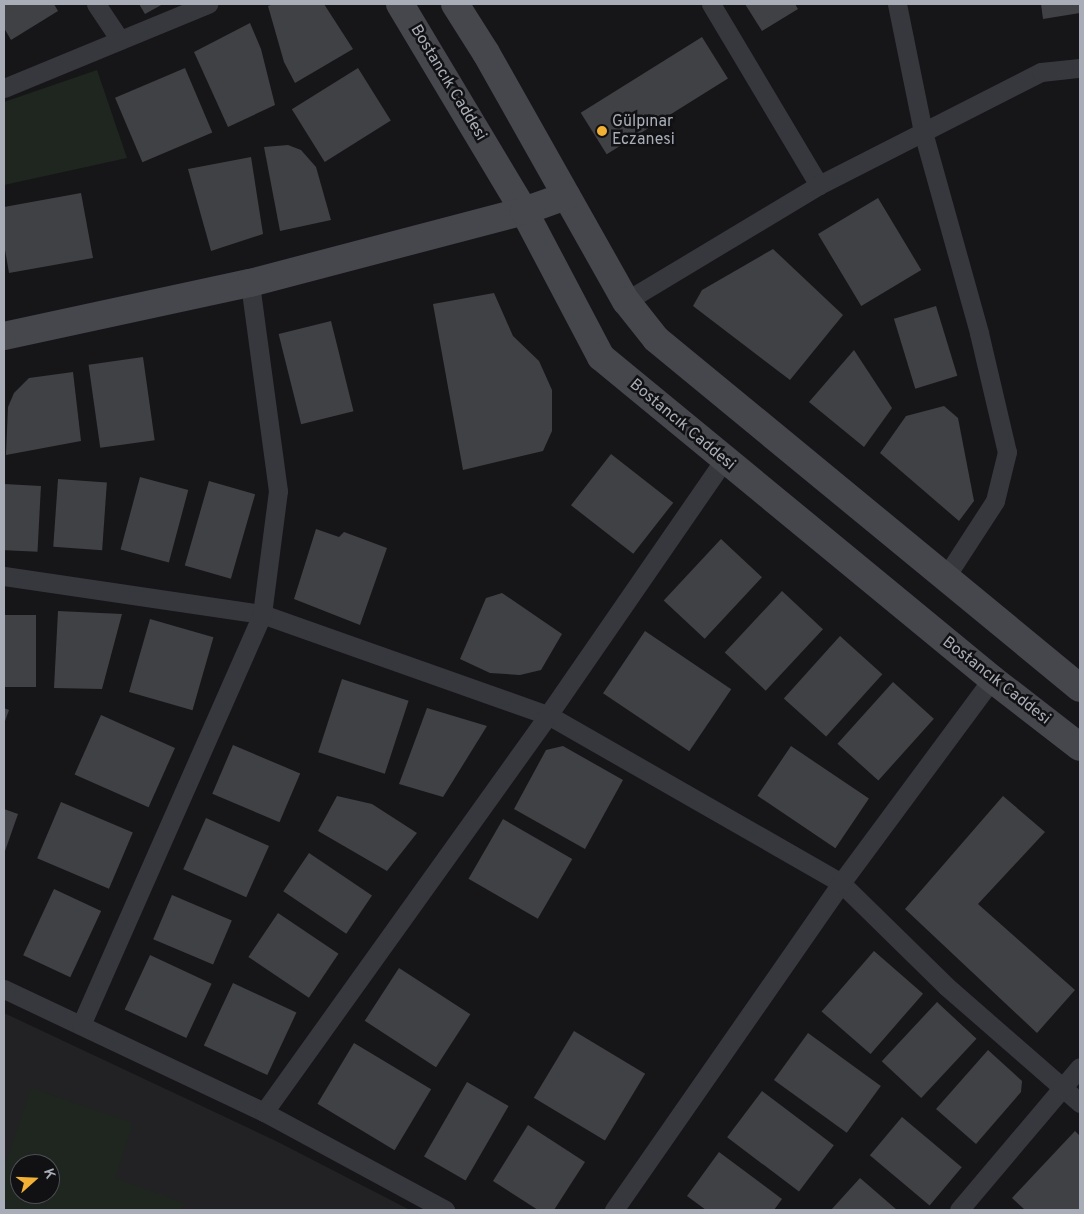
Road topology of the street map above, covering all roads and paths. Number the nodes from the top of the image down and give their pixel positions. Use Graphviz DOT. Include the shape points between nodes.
graph roads {
  1 [pos="96,4"];
  2 [pos="208,4"];
  3 [pos="400,4"];
  4 [pos="455,4"];
  5 [pos="711,4"];
  6 [pos="897,4"];
  7 [pos="120,40"];
  8 [pos="1080,68"];
  9 [pos="4,88"];
  10 [pos="922,132"];
  11 [pos="819,185"];
  12 [pos="566,196"];
  13 [pos="524,211"];
  14 [pos="250,283"];
  15 [pos="626,301"];
  16 [pos="4,336"];
  17 [pos="724,460"];
  18 [pos="4,576"];
  19 [pos="945,578"];
  20 [pos="262,614"];
  21 [pos="992,679"];
  22 [pos="1080,688"];
  23 [pos="548,715"];
  24 [pos="1070,739"];
  25 [pos="1080,752"];
  26 [pos="842,883"];
  27 [pos="4,989"];
  28 [pos="81,1025"];
  29 [pos="1080,1067"];
  30 [pos="1061,1087"];
  31 [pos="1080,1103"];
  32 [pos="264,1112"];
  33 [pos="445,1210"];
  34 [pos="614,1210"];
  35 [pos="959,1210"];
  1 -- 7 [label="street"];
  2 -- 7 [label="street"];
  3 -- 13 [label="main road, Bostancık Caddesi"];
  4 -- 12 [label="main road"];
  5 -- 11 [label="street"];
  6 -- 10 [label="street"];
  7 -- 9 [label="street"];
  8 -- 10 [label="street" via="1041,72"];
  10 -- 11 [label="street"];
  10 -- 19 [label="street" via="978,332 1007,452 995,501"];
  11 -- 15 [label="street"];
  12 -- 13 [label="main road"];
  12 -- 15 [label="main road"];
  13 -- 14 [label="main road"];
  13 -- 17 [label="main road, Bostancık Caddesi" via="601,357"];
  14 -- 16 [label="main road"];
  14 -- 20 [label="street" via="278,491"];
  15 -- 19 [label="main road" via="656,338"];
  17 -- 21 [label="main road, Bostancık Caddesi"];
  17 -- 23 [label="street"];
  18 -- 20 [label="street"];
  19 -- 22 [label="main road"];
  20 -- 23 [label="street"];
  20 -- 28 [label="street"];
  21 -- 24 [label="main road, Bostancık Caddesi"];
  21 -- 26 [label="street"];
  23 -- 26 [label="street"];
  23 -- 32 [label="street"];
  24 -- 25 [label="main road, Bostancık Caddesi"];
  26 -- 30 [label="street" via="946,986"];
  26 -- 34 [label="street"];
  27 -- 28 [label="street"];
  28 -- 32 [label="street"];
  29 -- 30 [label="street"];
  30 -- 31 [label="street"];
  30 -- 35 [label="street"];
  32 -- 33 [label="street"];
}
